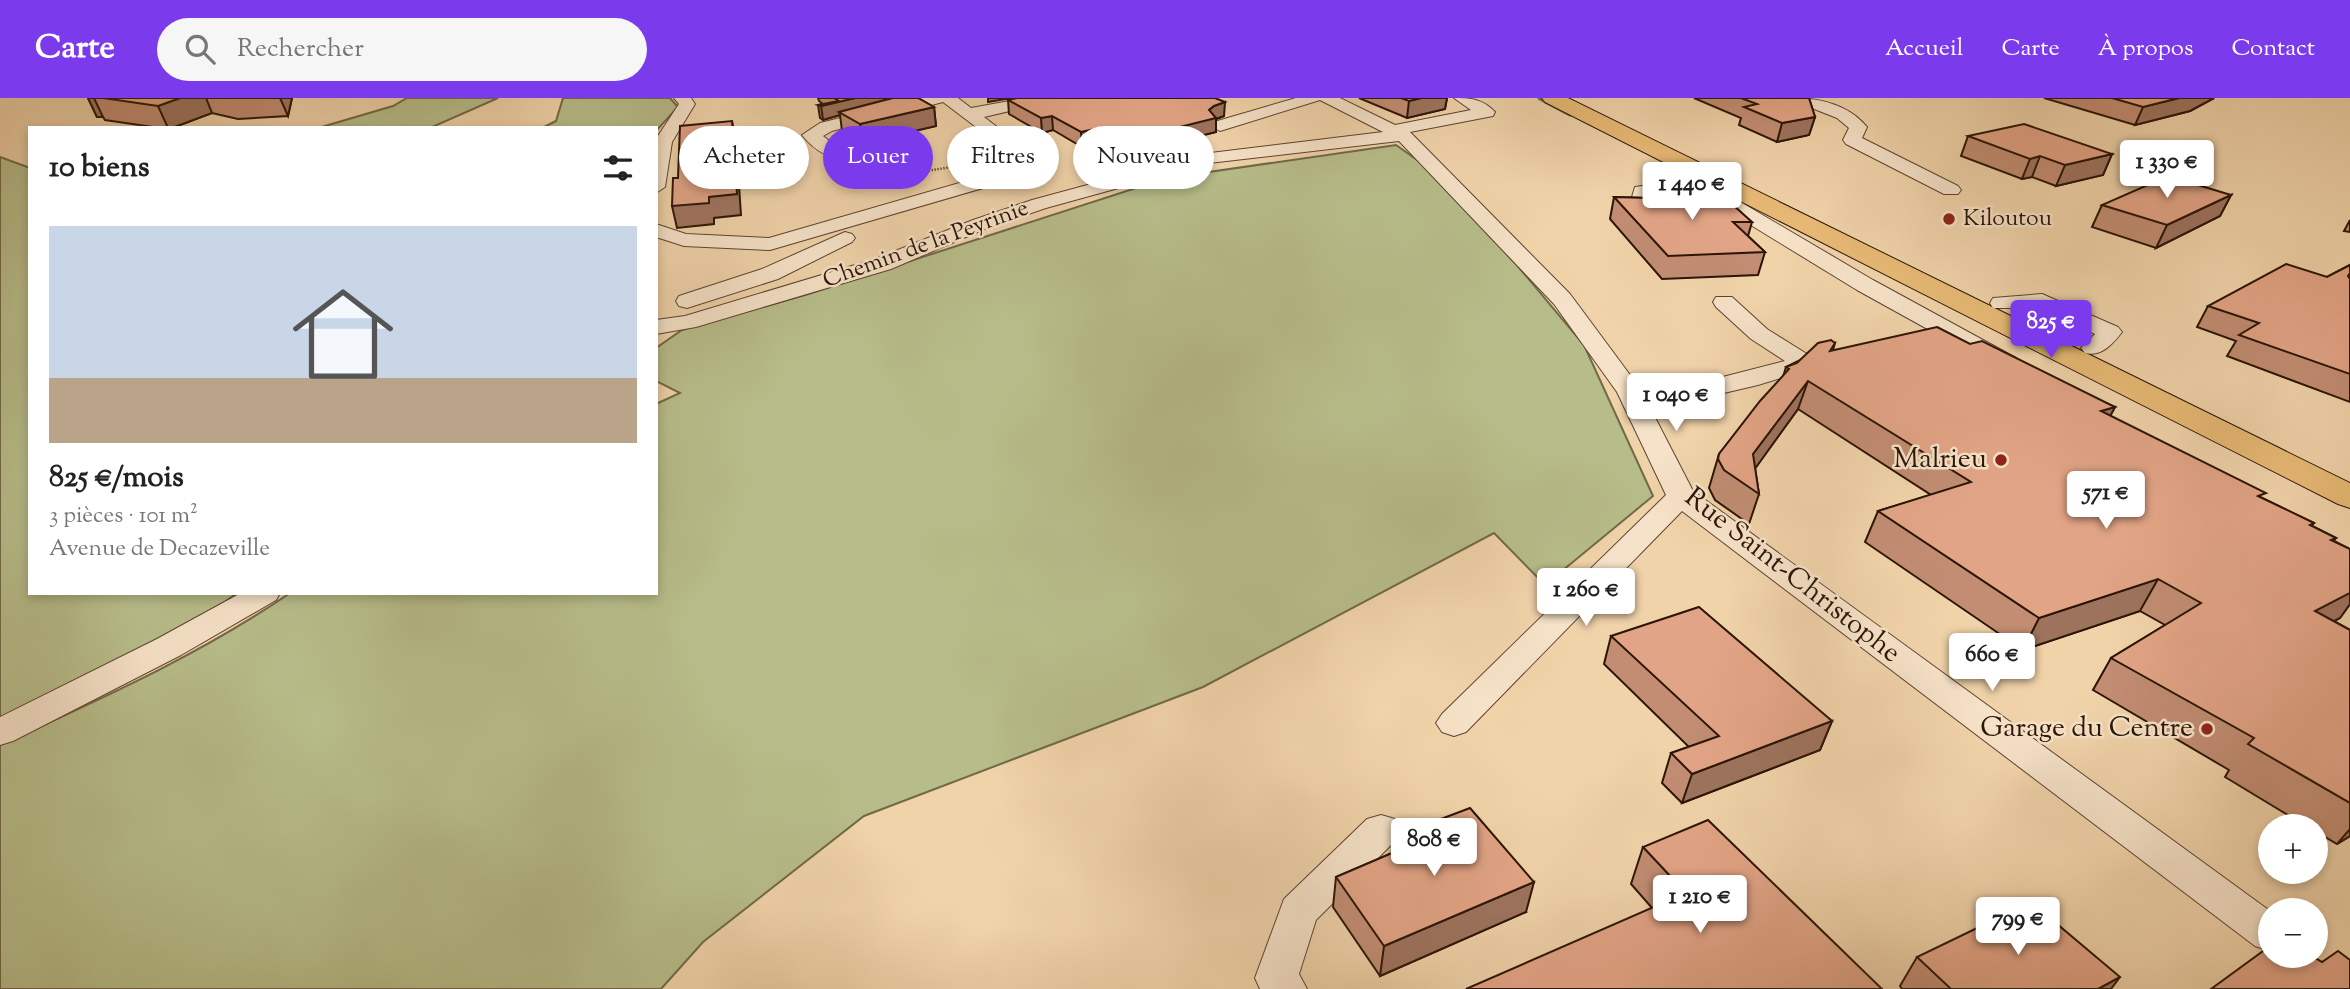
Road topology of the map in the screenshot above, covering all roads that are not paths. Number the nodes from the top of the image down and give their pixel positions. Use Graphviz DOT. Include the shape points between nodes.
graph roads {
  1 [pos="682,98"];
  2 [pos="940,98"];
  3 [pos="947,98"];
  4 [pos="1047,98"];
  5 [pos="1314,98"];
  6 [pos="1326,98"];
  7 [pos="1462,98"];
  8 [pos="1552,98"];
  9 [pos="1583,98"];
  10 [pos="1800,98"];
  11 [pos="967,113"];
  12 [pos="830,126"];
  13 [pos="1220,126"];
  14 [pos="823,129"];
  15 [pos="1399,133"];
  16 [pos="823,144"];
  17 [pos="658,174"];
  18 [pos="1951,190"];
  19 [pos="944,194"];
  20 [pos="1637,213"];
  21 [pos="658,231"];
  22 [pos="1724,302"];
  23 [pos="658,308"];
  24 [pos="658,327"];
  25 [pos="1939,327"];
  26 [pos="1902,337"];
  27 [pos="1840,352"];
  28 [pos="1802,362"];
  29 [pos="2025,372"];
  30 [pos="1629,391"];
  31 [pos="2350,471"];
  32 [pos="1681,496"];
  33 [pos="2350,497"];
  34 [pos="261,595"];
  35 [pos="1454,723"];
  36 [pos="0,733"];
  37 [pos="1381,830"];
  38 [pos="2258,925"];
  39 [pos="1284,989"];
  1 -- 17 [label="street" via="687,104 663,142"];
  2 -- 12 [label="street"];
  3 -- 11 [label="street"];
  4 -- 11 [label="street"];
  5 -- 13 [label="street"];
  6 -- 15 [label="street, Rue Saint-Christophe"];
  7 -- 15 [label="street, Chemin de la Peyrinie" via="1487,112"];
  8 -- 33 [label="main road"];
  9 -- 31 [label="main road"];
  10 -- 18 [label="street" via="1843,114 1858,127 1852,140"];
  11 -- 19 [label="street" via="1039,166"];
  14 -- 16 [label="street" via="811,135"];
  15 -- 24 [label="street, Chemin de la Peyrinie" via="1208,158 1039,204 870,268"];
  15 -- 30 [label="street, Rue Saint-Christophe" via="1562,299"];
  19 -- 21 [label="street" via="770,244 684,240"];
  19 -- 23 [label="street, Chemin de la Peyrinie" via="936,202 835,242 770,275"];
  20 -- 25 [label="street" via="1642,191 1671,188 1704,193"];
  22 -- 28 [label="street" via="1759,334"];
  25 -- 26 [label="street"];
  25 -- 29 [label="street"];
  27 -- 28 [label="street"];
  28 -- 30 [label="street" via="1712,388"];
  30 -- 32 [label="street, Rue Saint-Christophe"];
  32 -- 35 [label="street"];
  32 -- 38 [label="street, Rue Saint-Christophe"];
  34 -- 36 [label="street"];
  37 -- 39 [label="street" via="1298,911 1276,978"];
}
